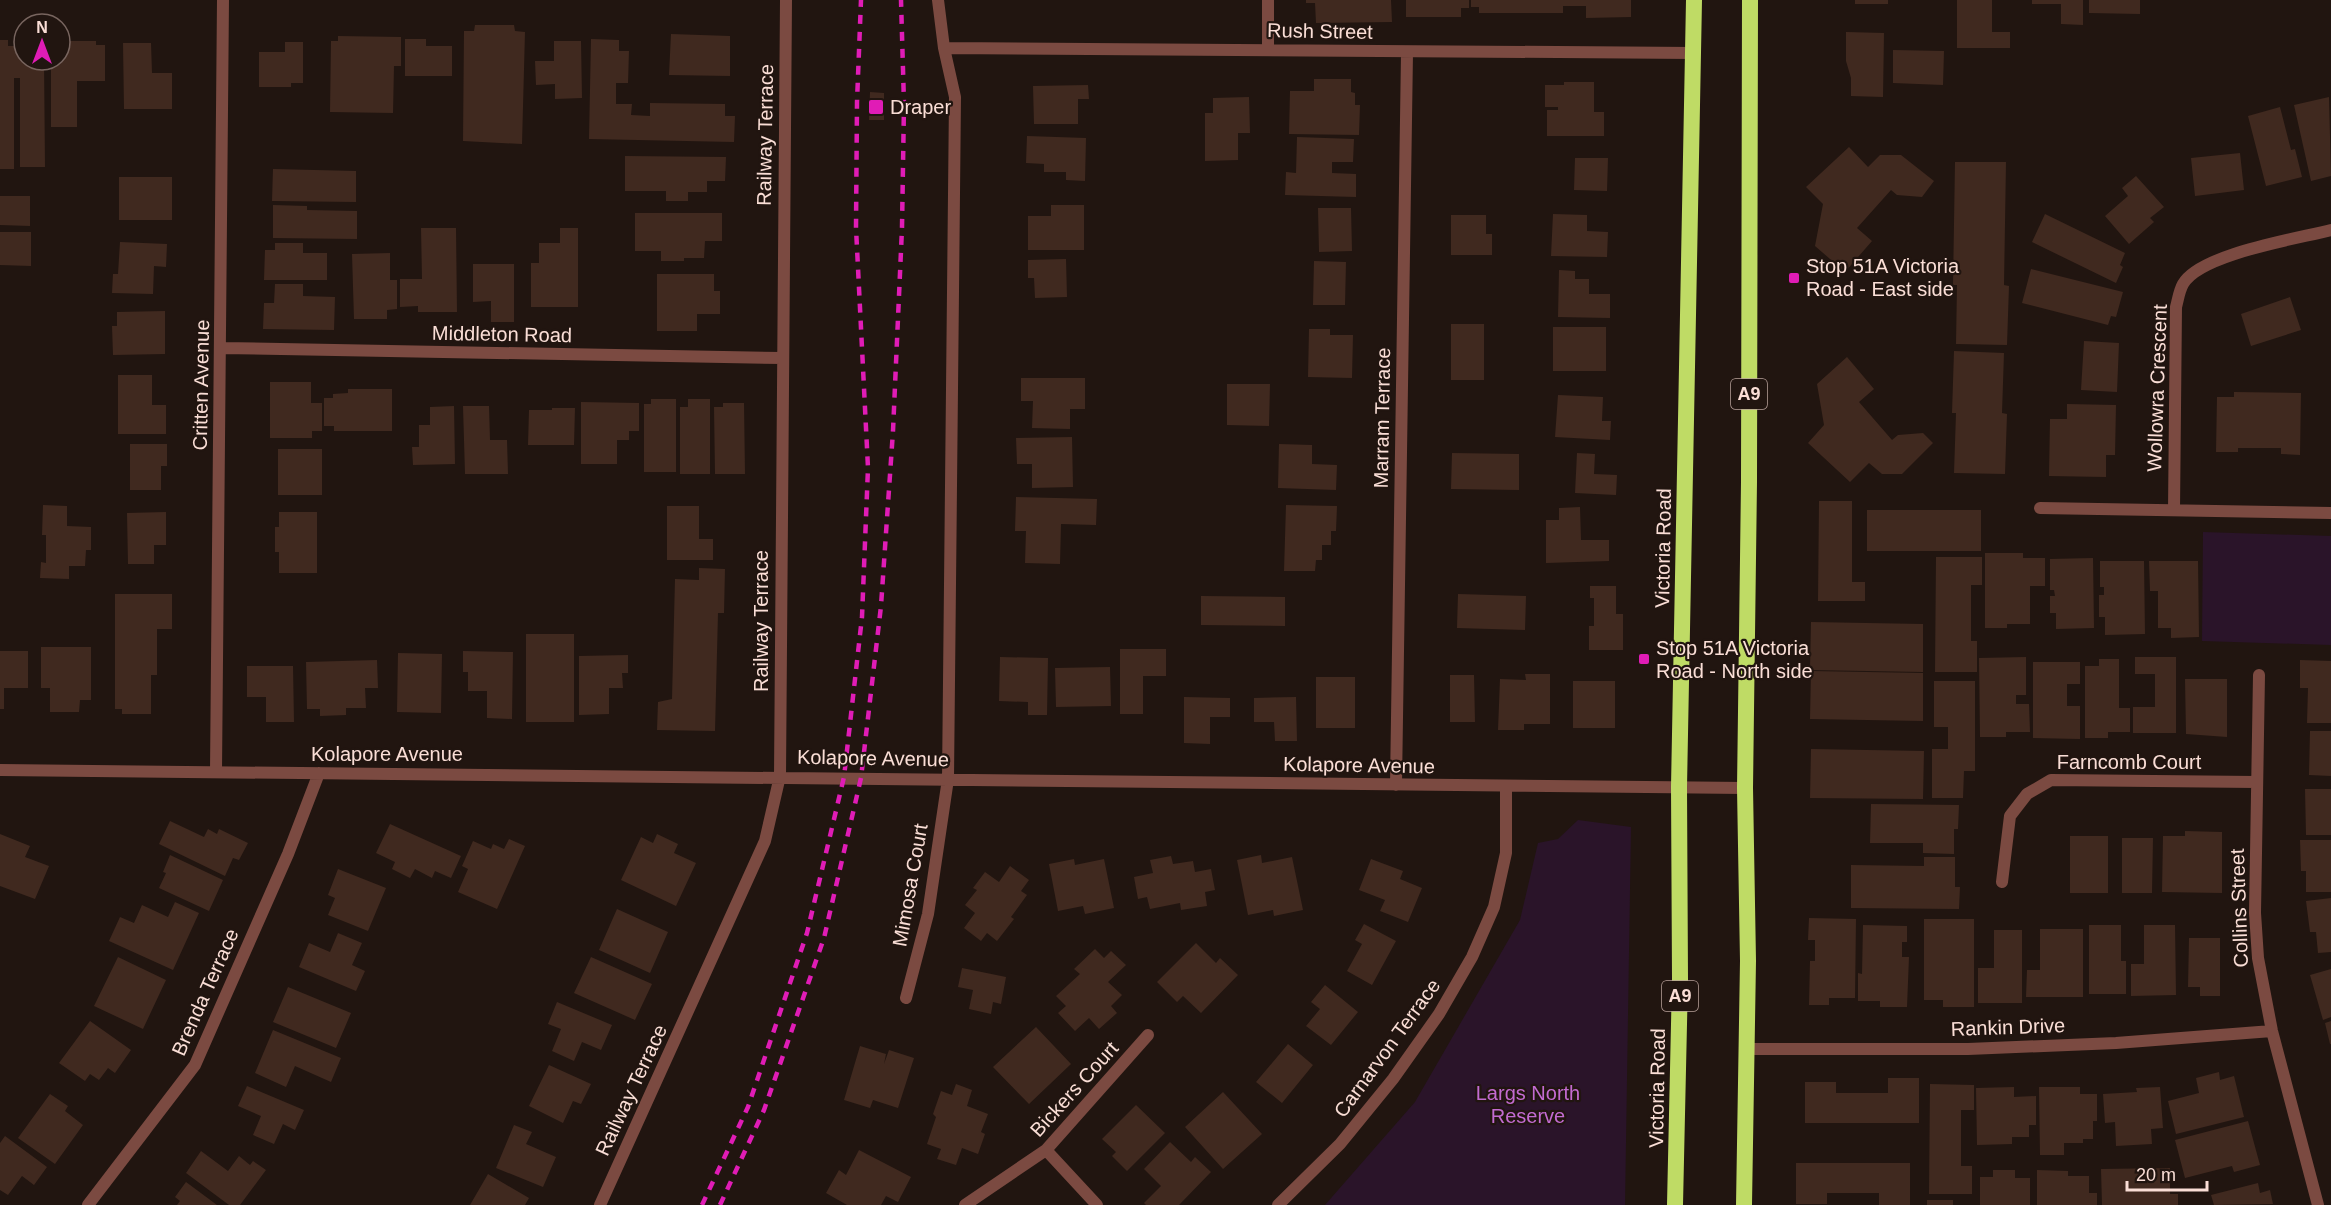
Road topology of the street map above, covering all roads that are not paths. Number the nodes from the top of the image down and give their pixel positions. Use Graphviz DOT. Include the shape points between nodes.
graph roads {
  1 [pos="224,0"];
  2 [pos="786,0"];
  3 [pos="938,0"];
  4 [pos="1268,0"];
  5 [pos="1694,0"];
  6 [pos="1750,0"];
  7 [pos="944,48"];
  8 [pos="1268,49"];
  9 [pos="1407,52"];
  10 [pos="1695,53"];
  11 [pos="2331,230"];
  12 [pos="221,348"];
  13 [pos="782,358"];
  14 [pos="2040,508"];
  15 [pos="2174,510"];
  16 [pos="2331,513"];
  17 [pos="2259,675"];
  18 [pos="0,770"];
  19 [pos="216,771"];
  20 [pos="319,773"];
  21 [pos="780,776"];
  22 [pos="948,778"];
  23 [pos="2256,782"];
  24 [pos="1396,785"];
  25 [pos="1506,786"];
  26 [pos="1679,787"];
  27 [pos="1745,788"];
  28 [pos="2002,882"];
  29 [pos="906,998"];
  30 [pos="2272,1031"];
  31 [pos="1148,1035"];
  32 [pos="1745,1049"];
  33 [pos="1046,1150"];
  34 [pos="88,1205"];
  35 [pos="600,1205"];
  36 [pos="965,1205"];
  37 [pos="1097,1205"];
  38 [pos="1278,1205"];
  39 [pos="1675,1205"];
  40 [pos="1744,1205"];
  41 [pos="2318,1205"];
  1 -- 12 [label="street, Critten Avenue"];
  2 -- 13 [label="street, Railway Terrace"];
  3 -- 7 [label="street"];
  4 -- 8 [label="street"];
  5 -- 10 [label="highway, Victoria Road / A9"];
  6 -- 27 [label="highway, A9"];
  7 -- 8 [label="street, Rush Street"];
  7 -- 22 [label="street" via="954,97"];
  8 -- 9 [label="street, Rush Street"];
  9 -- 10 [label="street, Rush Street"];
  9 -- 24 [label="street, Marram Terrace"];
  10 -- 26 [label="highway, Victoria Road / A9"];
  11 -- 15 [label="street, Wollowra Crescent" via="2219,258 2183,284 2176,307"];
  12 -- 13 [label="street, Middleton Road"];
  12 -- 19 [label="street, Critten Avenue"];
  13 -- 21 [label="street, Railway Terrace"];
  14 -- 15 [label="street"];
  15 -- 16 [label="street"];
  17 -- 23 [label="street, Collins Street"];
  18 -- 19 [label="street, Kolapore Avenue"];
  19 -- 20 [label="street, Kolapore Avenue"];
  20 -- 21 [label="street, Kolapore Avenue"];
  20 -- 34 [label="street, Brenda Terrace" via="288,854 195,1065"];
  21 -- 22 [label="street, Kolapore Avenue"];
  21 -- 35 [label="street, Railway Terrace" via="765,841"];
  22 -- 24 [label="street, Kolapore Avenue"];
  22 -- 29 [label="street, Mimosa Court" via="928,914"];
  23 -- 28 [label="street, Farncomb Court" via="2051,780 2027,794 2010,816"];
  23 -- 30 [label="street, Collins Street" via="2255,913 2258,958"];
  24 -- 25 [label="street, Kolapore Avenue"];
  25 -- 26 [label="street, Kolapore Avenue"];
  25 -- 38 [label="street, Carnarvon Terrace" via="1506,853 1494,906 1472,957 1439,1014 1393,1079 1340,1144"];
  26 -- 27 [label="street, Kolapore Avenue"];
  26 -- 39 [label="highway, Victoria Road / A9"];
  27 -- 32 [label="highway, A9"];
  30 -- 32 [label="street, Rankin Drive" via="1968,1049"];
  30 -- 41 [label="street, Collins Street"];
  31 -- 33 [label="street, Bickers Court"];
  32 -- 40 [label="highway, A9"];
  33 -- 36 [label="street, Bickers Court"];
  33 -- 37 [label="street"];
}
